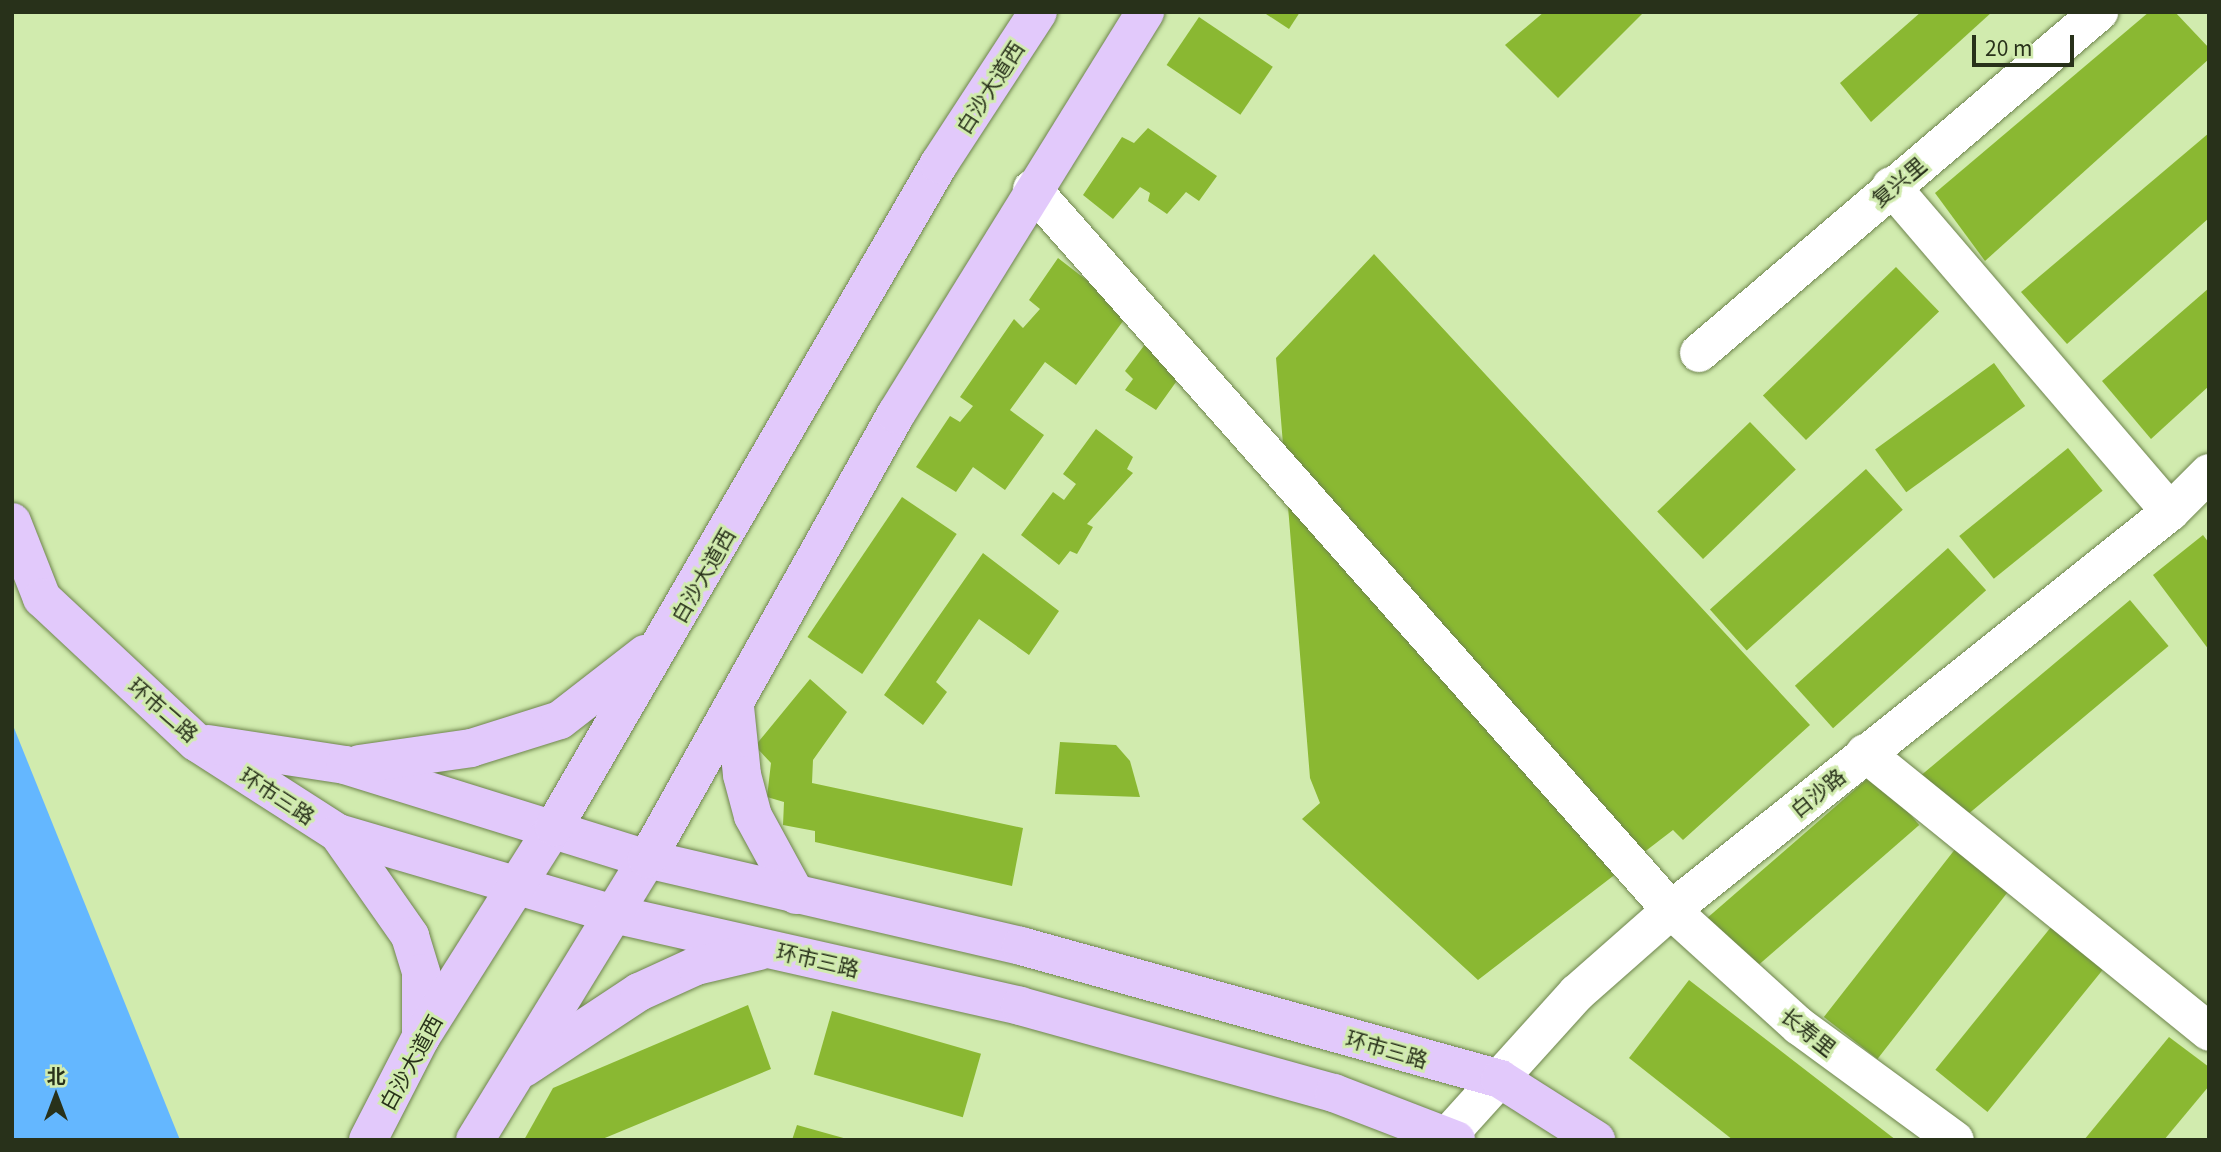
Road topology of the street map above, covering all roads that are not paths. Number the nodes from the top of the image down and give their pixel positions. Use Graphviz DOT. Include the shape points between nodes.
graph roads {
  1 [pos="1038,12"];
  2 [pos="1145,12"];
  3 [pos="2099,12"];
  4 [pos="1891,186"];
  5 [pos="1032,189"];
  6 [pos="1699,353"];
  7 [pos="2209,473"];
  8 [pos="2170,512"];
  9 [pos="12,522"];
  10 [pos="668,634"];
  11 [pos="735,707"];
  12 [pos="196,742"];
  13 [pos="1865,753"];
  14 [pos="345,765"];
  15 [pos="554,827"];
  16 [pos="338,833"];
  17 [pos="647,859"];
  18 [pos="517,885"];
  19 [pos="796,895"];
  20 [pos="1671,910"];
  21 [pos="613,914"];
  22 [pos="771,948"];
  23 [pos="2209,1032"];
  24 [pos="421,1037"];
  25 [pos="511,1078"];
  26 [pos="1500,1079"];
  27 [pos="1449,1138"];
  28 [pos="368,1140"];
  29 [pos="475,1140"];
  30 [pos="1596,1140"];
  31 [pos="1955,1140"];
  1 -- 10 [label="main road, 白沙大道西" via="939,164"];
  2 -- 5 [label="main road"];
  3 -- 4 [label="street, 复兴里"];
  4 -- 6 [label="street, 复兴里"];
  4 -- 8 [label="street"];
  5 -- 11 [label="main road" via="896,414"];
  5 -- 20 [label="street, 长寿里"];
  7 -- 8 [label="street, 白沙路"];
  8 -- 13 [label="street, 白沙路"];
  9 -- 12 [label="main road, 环市二路" via="42,597"];
  10 -- 14 [label="main road" via="560,720 471,748"];
  10 -- 15 [label="main road, 白沙大道西"];
  11 -- 17 [label="main road"];
  11 -- 19 [label="main road" via="742,775 753,816"];
  12 -- 14 [label="main road, 环市二路"];
  12 -- 16 [label="main road, 环市三路"];
  13 -- 20 [label="street, 白沙路"];
  13 -- 23 [label="street"];
  14 -- 15 [label="main road, 环市二路"];
  15 -- 17 [label="main road, 环市三路"];
  15 -- 18 [label="main road, 白沙大道西"];
  16 -- 18 [label="main road, 环市三路"];
  16 -- 24 [label="main road" via="410,936 421,973"];
  17 -- 19 [label="main road, 环市三路"];
  17 -- 21 [label="main road"];
  18 -- 21 [label="main road, 环市三路"];
  18 -- 24 [label="main road, 白沙大道西"];
  19 -- 26 [label="main road, 环市三路" via="1021,946"];
  20 -- 26 [label="street, 白沙路" via="1577,993"];
  20 -- 31 [label="street, 长寿里" via="1799,1026"];
  21 -- 22 [label="main road, 环市三路"];
  21 -- 25 [label="main road"];
  22 -- 25 [label="main road" via="696,966 639,992"];
  22 -- 27 [label="main road, 环市三路" via="1020,1006 1335,1093"];
  24 -- 28 [label="main road, 白沙大道西"];
  25 -- 29 [label="main road"];
  26 -- 27 [label="street, 白沙路"];
  26 -- 30 [label="main road, 环市三路"];
}
